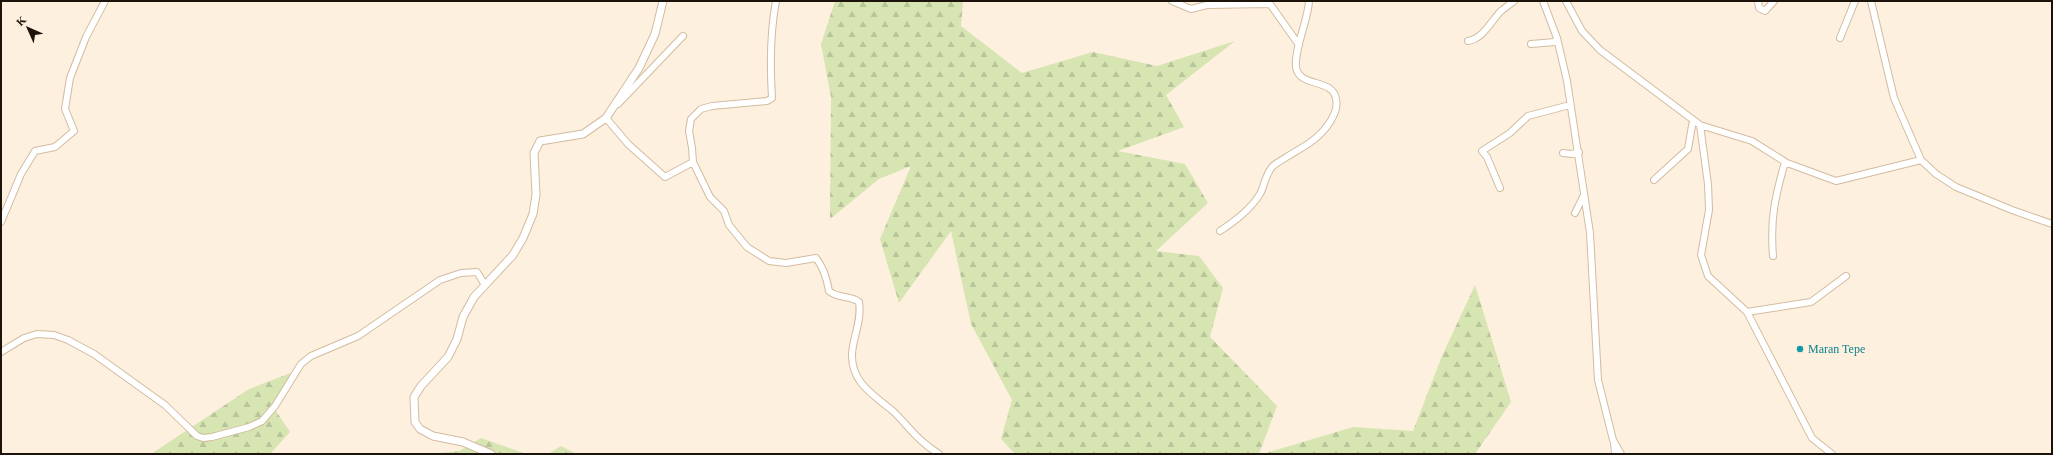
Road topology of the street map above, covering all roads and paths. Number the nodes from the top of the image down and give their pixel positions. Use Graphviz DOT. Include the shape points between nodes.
graph roads {
  1 [pos="104,1"];
  2 [pos="663,1"];
  3 [pos="776,1"];
  4 [pos="1172,1"];
  5 [pos="1309,1"];
  6 [pos="1514,1"];
  7 [pos="1543,1"];
  8 [pos="1566,1"];
  9 [pos="1758,1"];
  10 [pos="1774,1"];
  11 [pos="1855,1"];
  12 [pos="1871,1"];
  13 [pos="683,36"];
  14 [pos="1557,38"];
  15 [pos="1840,38"];
  16 [pos="1468,40"];
  17 [pos="1531,44"];
  18 [pos="1299,45"];
  19 [pos="1570,105"];
  20 [pos="606,118"];
  21 [pos="1693,120"];
  22 [pos="1700,125"];
  23 [pos="1579,152"];
  24 [pos="1562,153"];
  25 [pos="1921,160"];
  26 [pos="693,162"];
  27 [pos="1785,162"];
  28 [pos="1654,180"];
  29 [pos="1500,188"];
  30 [pos="1585,193"];
  31 [pos="1575,213"];
  32 [pos="1,222"];
  33 [pos="2052,224"];
  34 [pos="1220,231"];
  35 [pos="1773,256"];
  36 [pos="1846,276"];
  37 [pos="485,285"];
  38 [pos="1747,312"];
  39 [pos="1,352"];
  40 [pos="1613,440"];
  41 [pos="491,454"];
  42 [pos="939,454"];
  43 [pos="1615,454"];
  44 [pos="1621,454"];
  45 [pos="1832,454"];
  1 -- 32 [label="street" via="70,78 65,108 74,131 55,147 35,151 20,174"];
  2 -- 20 [label="street" via="655,34 639,68"];
  3 -- 26 [label="street" via="772,31 772,98 767,101 701,109 691,119 689,131"];
  4 -- 18 [label="street" via="1191,9 1207,5 1270,4"];
  5 -- 18 [label="street" via="1309,13"];
  6 -- 16 [label="street" via="1482,34 1474,40"];
  7 -- 14 [label="street"];
  8 -- 21 [label="street" via="1582,31 1600,50"];
  9 -- 10 [label="street" via="1759,8 1765,11"];
  11 -- 15 [label="street"];
  12 -- 25 [label="street" via="1894,98"];
  13 -- 20 [label="street"];
  14 -- 17 [label="street" via="1555,42"];
  14 -- 19 [label="street"];
  18 -- 34 [label="street" via="1296,67 1304,79 1325,86 1333,92 1336,98 1333,117 1316,140 1268,171 1260,194 1241,217"];
  19 -- 23 [label="street"];
  19 -- 29 [label="street" via="1528,116 1510,133 1482,151"];
  20 -- 26 [label="street" via="628,144 665,177"];
  20 -- 37 [label="street" via="583,134 540,141 534,153 536,194 533,214 513,255"];
  21 -- 22 [label="street"];
  21 -- 28 [label="street" via="1688,149"];
  22 -- 27 [label="street" via="1752,141"];
  22 -- 38 [label="street" via="1709,210 1701,255 1708,276"];
  23 -- 24 [label="street"];
  23 -- 30 [label="street"];
  25 -- 27 [label="street" via="1836,181"];
  25 -- 33 [label="street" via="1956,187"];
  26 -- 42 [label="street" via="710,197 724,211 729,226 747,247 768,261 786,263 816,258 827,280 829,291 835,296 853,298 859,302 861,311 852,355 856,372 879,402 893,412 915,437"];
  27 -- 35 [label="street" via="1775,196 1771,228"];
  30 -- 31 [label="street"];
  30 -- 40 [label="street" via="1590,233 1598,380"];
  36 -- 38 [label="street" via="1811,302"];
  37 -- 39 [label="street" via="478,272 461,273 440,280 358,336 327,348 301,364 275,406 262,421 250,427 212,437 197,436 165,405 94,354 68,340 54,335 37,334 24,338"];
  37 -- 41 [label="street" via="474,297 463,317 457,339 448,357 414,397 415,422 420,429 433,436 463,442"];
  38 -- 45 [label="street" via="1812,438"];
  40 -- 43 [label="street"];
  40 -- 44 [label="street"];
}
